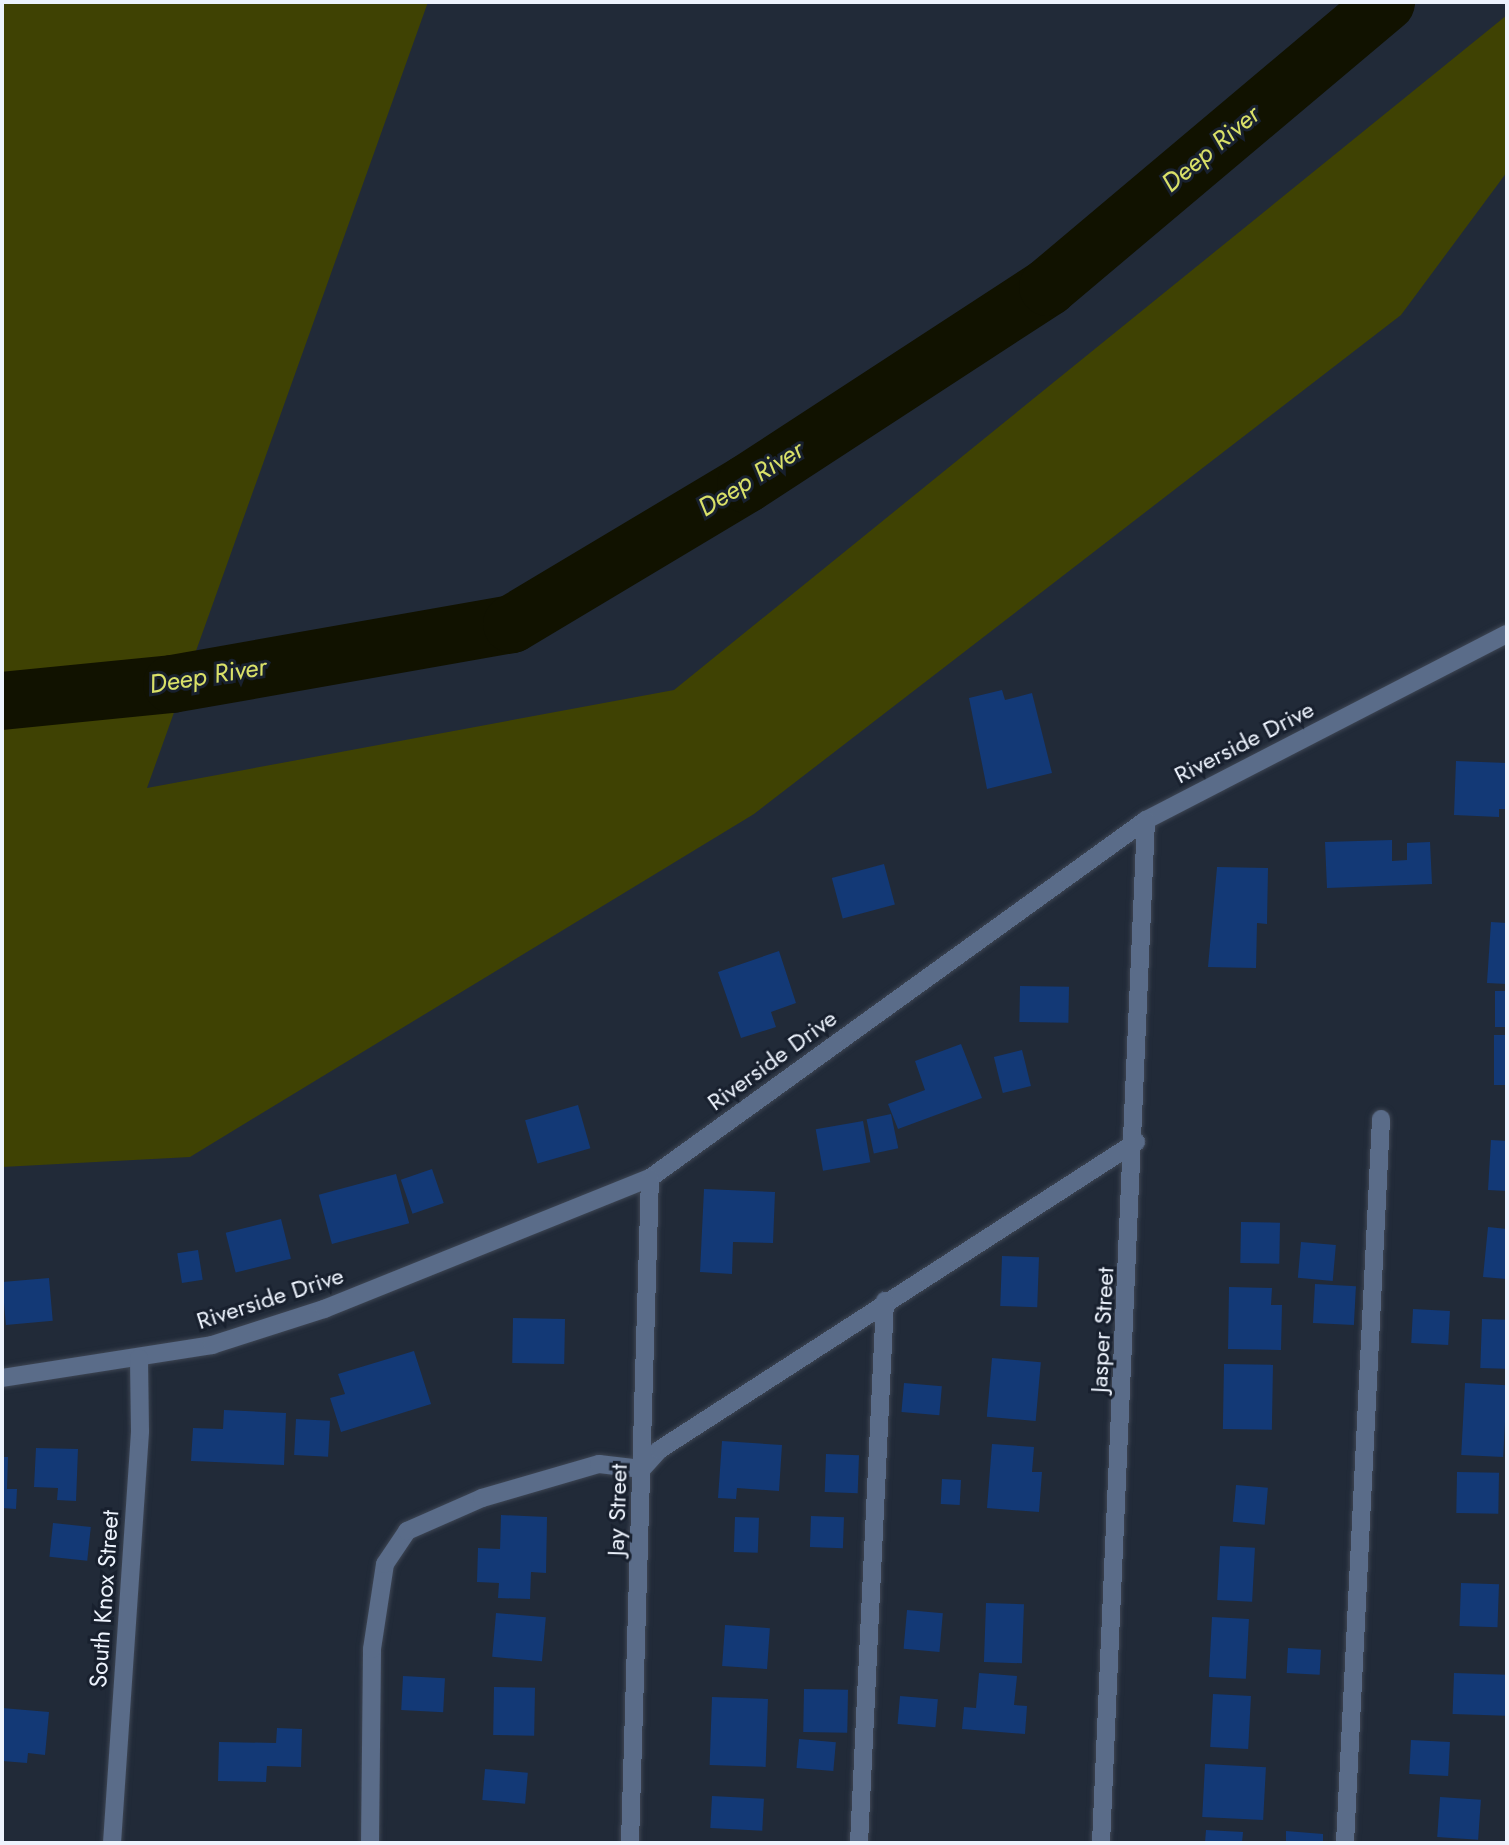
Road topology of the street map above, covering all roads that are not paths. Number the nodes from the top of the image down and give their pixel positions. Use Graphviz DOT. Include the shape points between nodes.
graph roads {
  1 [pos="1507,634"];
  2 [pos="1146,820"];
  3 [pos="1381,1119"];
  4 [pos="1136,1142"];
  5 [pos="650,1178"];
  6 [pos="885,1301"];
  7 [pos="139,1358"];
  8 [pos="2,1378"];
  9 [pos="642,1469"];
  10 [pos="112,1843"];
  11 [pos="370,1843"];
  12 [pos="630,1843"];
  13 [pos="859,1843"];
  14 [pos="1101,1843"];
  15 [pos="1345,1843"];
  1 -- 2 [label="street, Riverside Drive"];
  2 -- 4 [label="street, Jasper Street"];
  2 -- 5 [label="street, Riverside Drive"];
  3 -- 15 [label="street"];
  4 -- 6 [label="street"];
  4 -- 14 [label="street, Jasper Street"];
  5 -- 7 [label="street, Riverside Drive" via="324,1309 212,1345"];
  5 -- 9 [label="street, Jay Street"];
  6 -- 9 [label="street" via="659,1450"];
  6 -- 13 [label="street"];
  7 -- 8 [label="street, Riverside Drive"];
  7 -- 10 [label="street, South Knox Street" via="140,1431"];
  9 -- 11 [label="street" via="599,1464 482,1498 407,1531 385,1564 372,1649"];
  9 -- 12 [label="street, Jay Street"];
}
